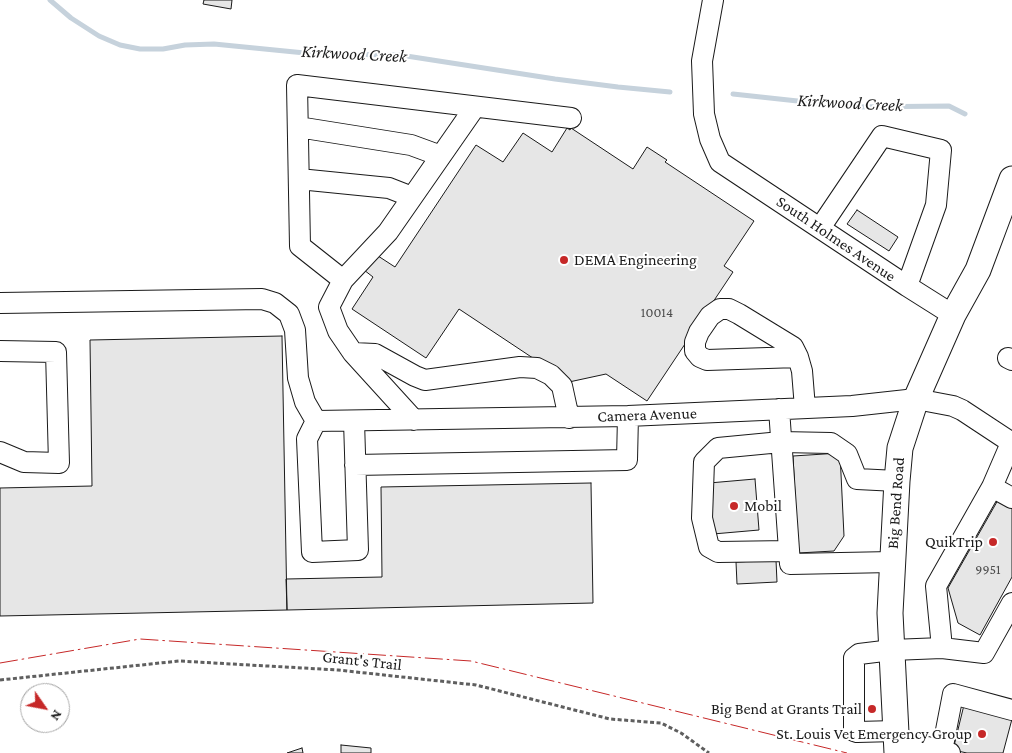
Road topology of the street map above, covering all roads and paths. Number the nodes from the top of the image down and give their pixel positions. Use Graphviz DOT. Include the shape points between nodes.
graph roads {
  1 [pos="713,0"];
  2 [pos="475,106"];
  3 [pos="571,118"];
  4 [pos="298,127"];
  5 [pos="441,156"];
  6 [pos="299,179"];
  7 [pos="1012,179"];
  8 [pos="412,197"];
  9 [pos="820,228"];
  10 [pos="1012,231"];
  11 [pos="978,270"];
  12 [pos="343,280"];
  13 [pos="907,286"];
  14 [pos="0,303"];
  15 [pos="954,314"];
  16 [pos="0,351"];
  17 [pos="353,353"];
  18 [pos="798,357"];
  19 [pos="916,399"];
  20 [pos="805,408"];
  21 [pos="779,409"];
  22 [pos="628,416"];
  23 [pos="568,418"];
  24 [pos="414,420"];
  25 [pos="316,421"];
  26 [pos="354,421"];
  27 [pos="781,442"];
  28 [pos="1011,443"];
  29 [pos="0,452"];
  30 [pos="356,465"];
  31 [pos="896,481"];
  32 [pos="992,487"];
  33 [pos="1012,498"];
  34 [pos="789,550"];
  35 [pos="892,562"];
  36 [pos="1012,603"];
  37 [pos="942,648"];
  38 [pos="892,650"];
  39 [pos="0,680"];
  40 [pos="1012,710"];
  41 [pos="897,743"];
  42 [pos="946,752"];
  43 [pos="709,753"];
  1 -- 9 [label="street, South Holmes Avenue" via="702,62 704,114 720,162"];
  2 -- 3 [label="street"];
  2 -- 4 [label="street" via="297,85"];
  2 -- 5 [label="street"];
  4 -- 5 [label="street" via="411,145"];
  4 -- 6 [label="street"];
  5 -- 8 [label="street"];
  6 -- 8 [label="street" via="389,188"];
  6 -- 12 [label="street" via="300,246"];
  7 -- 11 [label="main road, Big Bend Road"];
  8 -- 12 [label="street" via="388,232"];
  9 -- 13 [label="street, South Holmes Avenue"];
  9 -- 13 [label="street" via="882,136 941,150 936,206"];
  10 -- 11 [label="main road, Big Bend Road"];
  11 -- 15 [label="main road, Big Bend Road"];
  12 -- 17 [label="street" via="329,307 338,330"];
  13 -- 15 [label="street, South Holmes Avenue"];
  14 -- 25 [label="street" via="262,299 275,303 289,314 295,330 298,378 305,402"];
  15 -- 19 [label="main road, Big Bend Road"];
  16 -- 29 [label="street" via="56,352 59,463 24,462"];
  17 -- 23 [label="street" via="375,354 425,380 520,367 537,368 562,386"];
  17 -- 24 [label="street"];
  18 -- 18 [label="street" via="793,348 729,308 720,309 710,316 695,342 695,351 708,360"];
  18 -- 20 [label="street"];
  19 -- 20 [label="street, Camera Avenue"];
  19 -- 28 [label="street" via="962,410"];
  19 -- 31 [label="main road, Big Bend Road" via="900,448"];
  20 -- 21 [label="street, Camera Avenue"];
  21 -- 22 [label="street, Camera Avenue"];
  21 -- 27 [label="street"];
  22 -- 23 [label="street, Camera Avenue"];
  22 -- 30 [label="street" via="627,460"];
  23 -- 24 [label="street, Camera Avenue"];
  24 -- 26 [label="street, Camera Avenue"];
  25 -- 26 [label="street, Camera Avenue"];
  25 -- 30 [label="street" via="307,439 312,552 358,550"];
  26 -- 30 [label="street"];
  27 -- 31 [label="street" via="831,443 847,454 856,479"];
  27 -- 34 [label="street"];
  27 -- 34 [label="street" via="718,448 704,462 702,518 709,547 718,552"];
  28 -- 32 [label="street"];
  31 -- 35 [label="main road, Big Bend Road"];
  32 -- 33 [label="street"];
  32 -- 37 [label="street" via="936,586"];
  34 -- 35 [label="street" via="790,564"];
  35 -- 38 [label="main road, Big Bend Road"];
  36 -- 37 [label="street" via="984,654"];
  37 -- 38 [label="street"];
  38 -- 41 [label="main road, Big Bend Road"];
  38 -- 41 [label="street" via="859,654 854,658 853,727 854,731"];
  39 -- 43 [label="path, Grant's Trail" via="179,661 338,670 476,685 610,719 661,723"];
  40 -- 42 [label="street" via="953,694"];
  41 -- 42 [label="street"];
}
